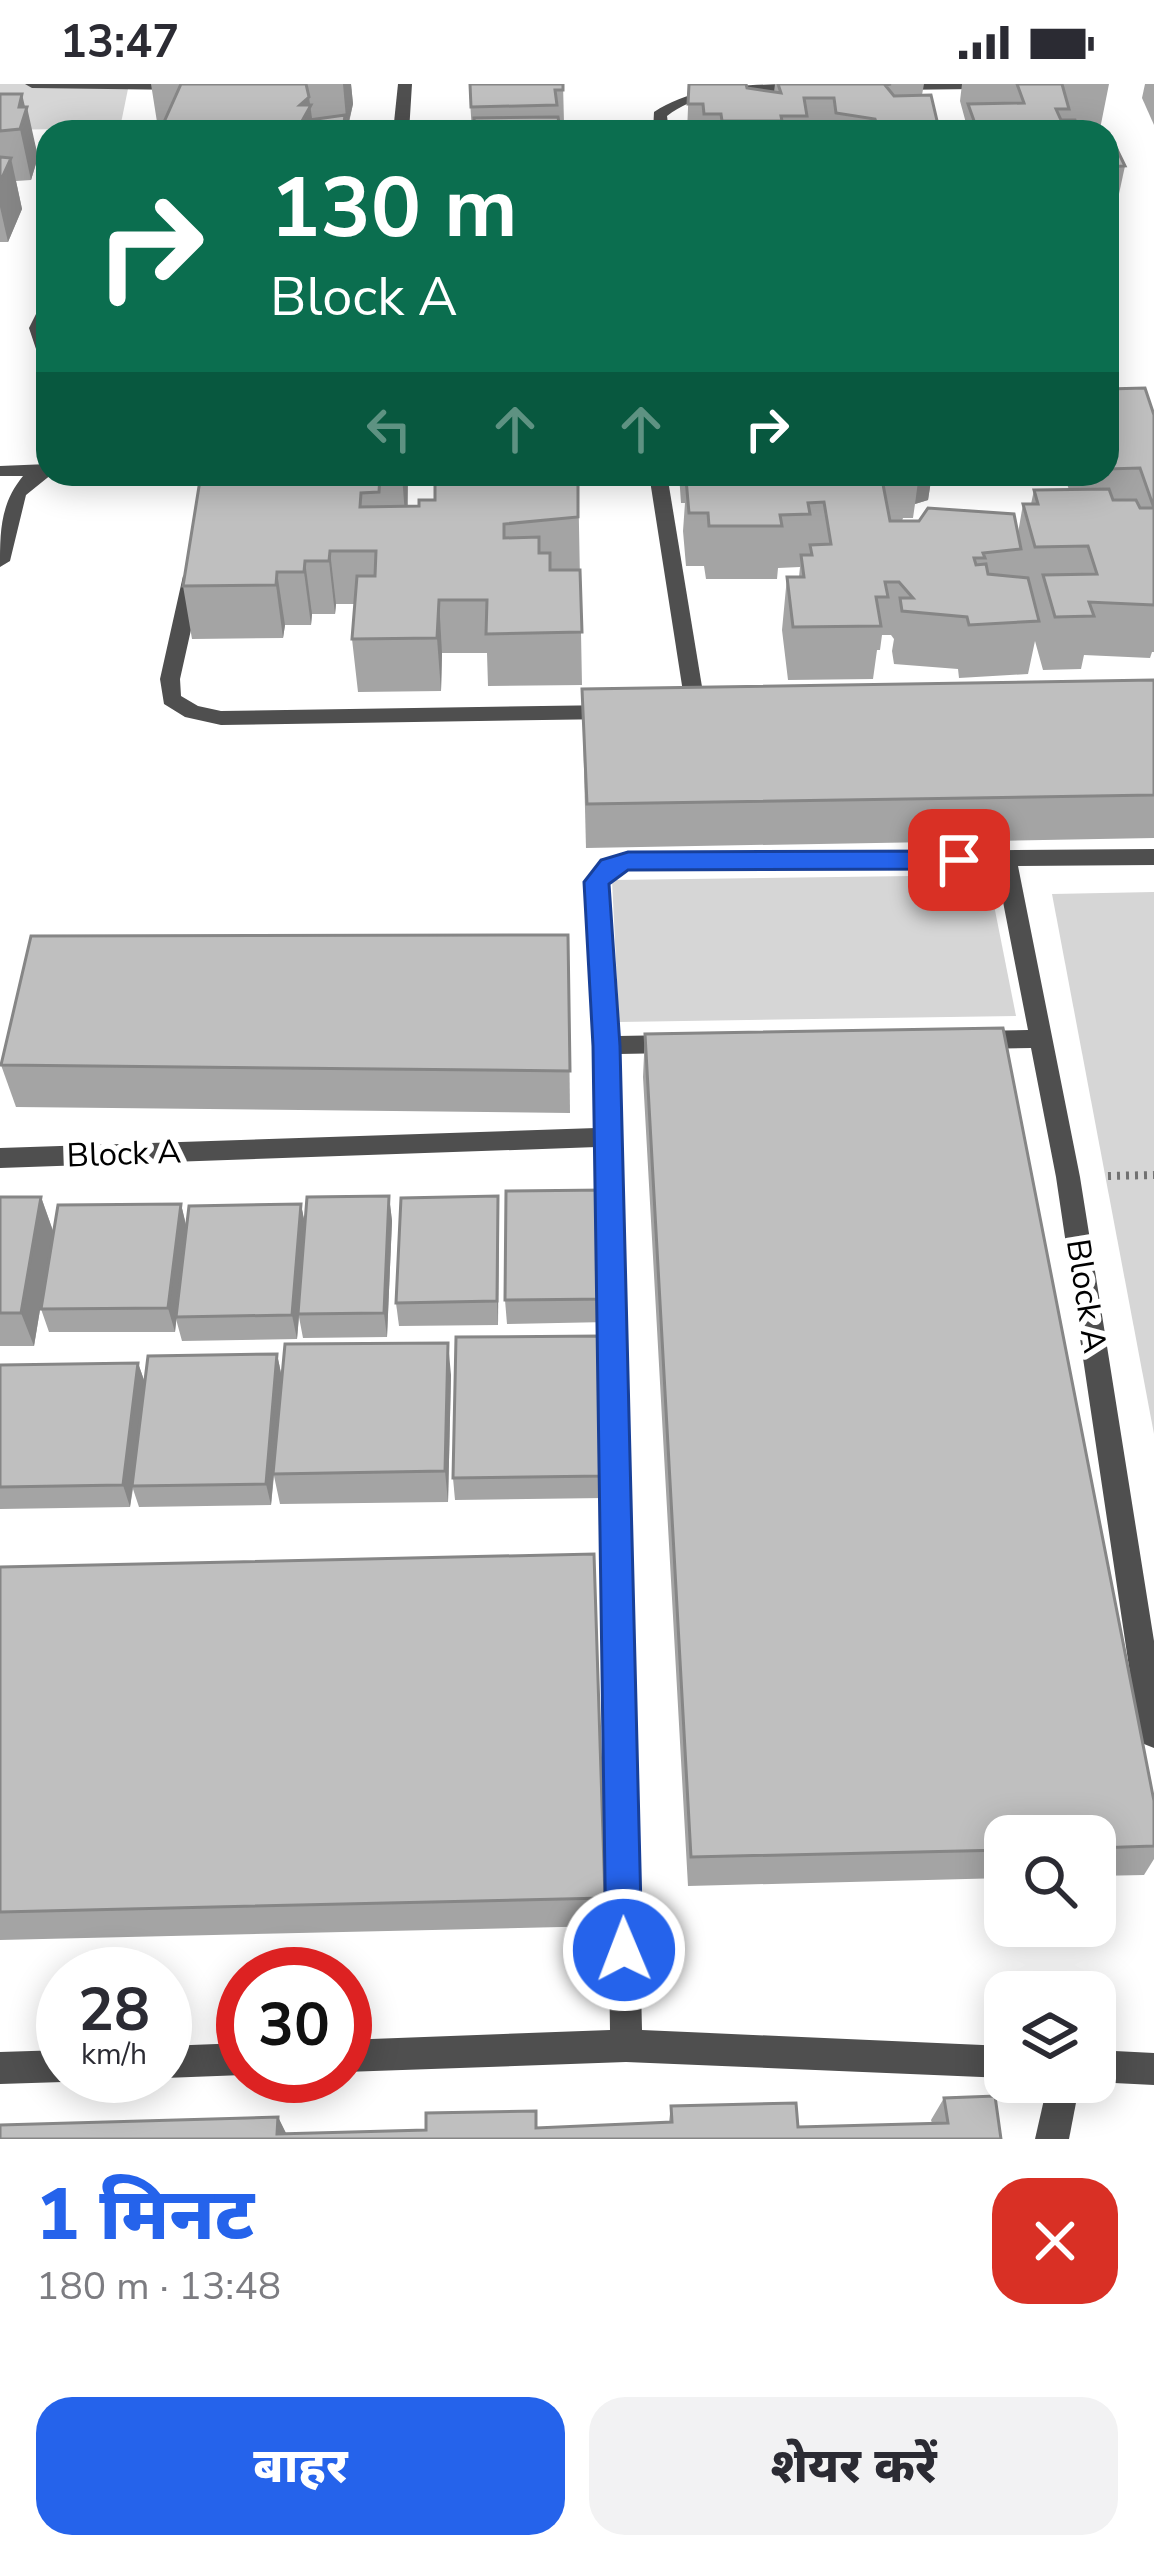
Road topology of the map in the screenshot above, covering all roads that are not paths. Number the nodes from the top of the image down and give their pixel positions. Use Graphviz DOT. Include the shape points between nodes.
graph roads {
  1 [pos="32,84"];
  2 [pos="405,84"];
  3 [pos="1054,84"];
  4 [pos="88,85"];
  5 [pos="203,86"];
  6 [pos="867,86"];
  7 [pos="820,87"];
  8 [pos="402,120"];
  9 [pos="660,120"];
  10 [pos="36,470"];
  11 [pos="0,471"];
  12 [pos="36,477"];
  13 [pos="660,486"];
  14 [pos="201,542"];
  15 [pos="0,561"];
  16 [pos="719,710"];
  17 [pos="673,711"];
  18 [pos="696,711"];
  19 [pos="625,712"];
  20 [pos="1154,857"];
  21 [pos="1006,860"];
  22 [pos="1042,1039"];
  23 [pos="950,1040"];
  24 [pos="698,1044"];
  25 [pos="607,1046"];
  26 [pos="608,1138"];
  27 [pos="0,1159"];
  28 [pos="1154,1735"];
  29 [pos="626,2046"];
  30 [pos="372,2055"];
  31 [pos="984,2061"];
  32 [pos="36,2067"];
  33 [pos="1116,2067"];
  34 [pos="0,2068"];
  35 [pos="1154,2068"];
  36 [pos="1060,2103"];
  37 [pos="1052,2139"];
  1 -- 4 [label="street"];
  2 -- 8 [label="street"];
  3 -- 6 [label="street"];
  4 -- 5 [label="street"];
  7 -- 9 [label="street" via="703,88 671,98"];
  10 -- 11 [label="street"];
  12 -- 15 [label="street" via="15,492"];
  13 -- 18 [label="street"];
  14 -- 19 [label="street" via="170,679 171,699 192,712"];
  16 -- 18 [label="street"];
  17 -- 18 [label="street"];
  20 -- 21 [label="street"];
  21 -- 22 [label="street, Block A"];
  21 -- 25 [label="street" via="610,867 596,882"];
  22 -- 23 [label="street"];
  22 -- 28 [label="street, Block A"];
  24 -- 25 [label="street"];
  25 -- 26 [label="street"];
  26 -- 27 [label="street, Block A"];
  26 -- 29 [label="street"];
  29 -- 30 [label="street"];
  29 -- 31 [label="street"];
  32 -- 34 [label="street"];
  33 -- 35 [label="street"];
  36 -- 37 [label="street"];
}
